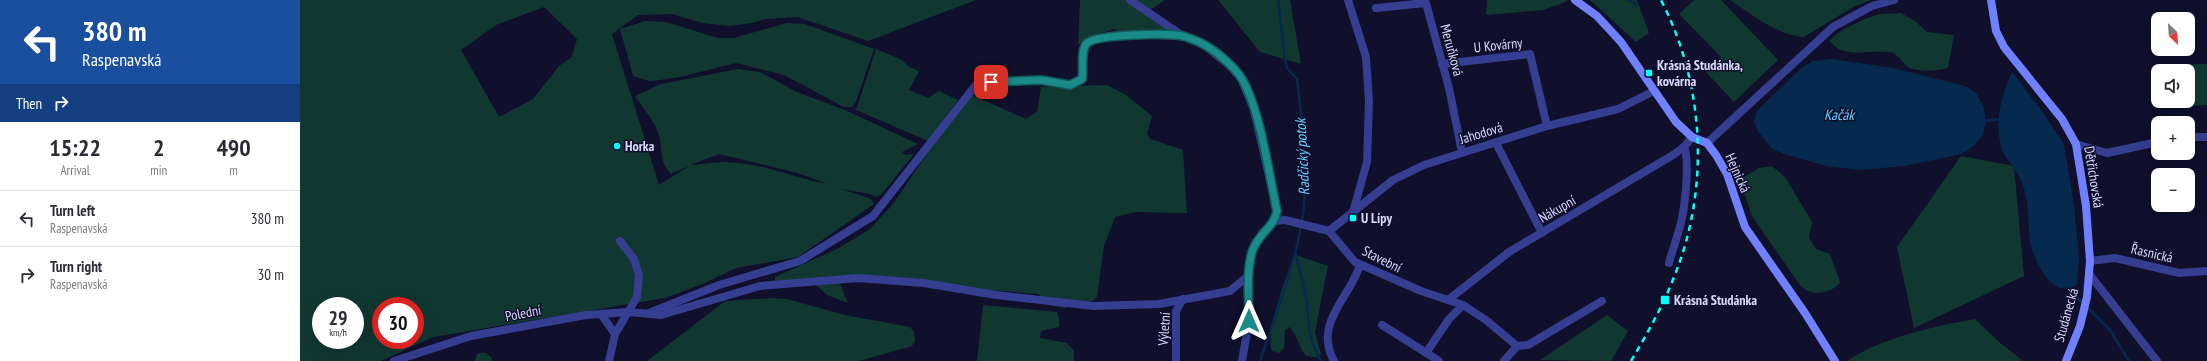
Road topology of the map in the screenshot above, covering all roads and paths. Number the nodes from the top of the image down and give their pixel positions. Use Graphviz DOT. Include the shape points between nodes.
graph roads {
  1 [pos="1130,0"];
  2 [pos="1348,0"];
  3 [pos="1575,0"];
  4 [pos="1894,0"];
  5 [pos="1991,0"];
  6 [pos="1376,8"];
  7 [pos="1183,36"];
  8 [pos="1442,64"];
  9 [pos="1654,91"];
  10 [pos="1546,126"];
  11 [pos="1692,136"];
  12 [pos="2195,137"];
  13 [pos="2207,137"];
  14 [pos="1496,142"];
  15 [pos="1706,143"];
  16 [pos="2076,144"];
  17 [pos="2151,144"];
  18 [pos="1684,147"];
  19 [pos="1462,152"];
  20 [pos="1354,212"];
  21 [pos="1275,221"];
  22 [pos="1329,231"];
  23 [pos="1542,233"];
  24 [pos="620,240"];
  25 [pos="2090,261"];
  26 [pos="1669,263"];
  27 [pos="1360,264"];
  28 [pos="2207,272"];
  29 [pos="1249,275"];
  30 [pos="2090,275"];
  31 [pos="1183,299"];
  32 [pos="1448,300"];
  33 [pos="1602,301"];
  34 [pos="1464,305"];
  35 [pos="628,312"];
  36 [pos="601,314"];
  37 [pos="644,315"];
  38 [pos="1382,325"];
  39 [pos="615,334"];
  40 [pos="1517,346"];
  41 [pos="1426,353"];
  42 [pos="1507,360"];
  43 [pos="394,361"];
  44 [pos="609,361"];
  45 [pos="1176,361"];
  46 [pos="1242,361"];
  47 [pos="1334,361"];
  48 [pos="1439,361"];
  49 [pos="1835,361"];
  50 [pos="2066,361"];
  51 [pos="2157,361"];
  1 -- 7 [label="street"];
  2 -- 20 [label="street" via="1366,57 1368,101 1367,162"];
  3 -- 9 [label="main road, Hejnická" via="1609,28"];
  4 -- 15 [label="street" via="1872,6 1833,28"];
  5 -- 16 [label="main road, Dětřichovská" via="1996,31 2004,47 2062,119"];
  6 -- 8 [label="street, Meruňková" via="1426,3"];
  7 -- 21 [label="street" via="1203,44 1242,78 1254,110 1277,211"];
  7 -- 37 [label="street" via="1109,36 1094,40 1086,44 1082,79 1070,85 1041,80 979,81 873,216 800,261 719,285"];
  8 -- 10 [label="street, U Kovárny" via="1530,54"];
  8 -- 19 [label="street, Meruňková"];
  9 -- 10 [label="street, Jahodová" via="1618,109"];
  9 -- 11 [label="main road, Hejnická" via="1676,122"];
  10 -- 14 [label="street, Jahodová"];
  11 -- 15 [label="main road, Hejnická"];
  11 -- 18 [label="street, Nákupní"];
  12 -- 13 [label="street"];
  14 -- 19 [label="street, Jahodová"];
  14 -- 23 [label="street"];
  15 -- 49 [label="main road, Hejnická" via="1723,164 1746,228 1806,313"];
  16 -- 17 [label="street" via="2107,153"];
  16 -- 25 [label="main road, Dětřichovská" via="2086,206"];
  18 -- 23 [label="street, Nákupní"];
  18 -- 26 [label="street" via="1686,168 1682,218"];
  19 -- 20 [label="street, Jahodová" via="1424,164 1393,180"];
  20 -- 22 [label="street, Jahodová"];
  21 -- 22 [label="street" via="1285,220"];
  21 -- 29 [label="street" via="1262,233 1252,252"];
  22 -- 27 [label="street, Stavební" via="1355,262"];
  23 -- 32 [label="street, Nákupní" via="1509,252"];
  24 -- 35 [label="street" via="634,259 639,275 637,298"];
  25 -- 28 [label="street, Řasnická" via="2115,258 2179,273"];
  25 -- 30 [label="main road, Dětřichovská"];
  27 -- 32 [label="street, Stavební"];
  27 -- 47 [label="street" via="1356,277 1336,307 1329,328 1328,351"];
  29 -- 31 [label="street, Polední" via="1230,291"];
  29 -- 46 [label="street" via="1249,321"];
  30 -- 50 [label="main road, Studánecká" via="2080,326"];
  30 -- 51 [label="street"];
  31 -- 37 [label="street, Polední" via="1159,304 1094,306 996,295 924,283 858,278 760,286 661,315"];
  31 -- 45 [label="street, Výletní" via="1176,312"];
  32 -- 34 [label="street, Stavební"];
  33 -- 40 [label="street" via="1528,345"];
  34 -- 40 [label="street, Stavební"];
  34 -- 41 [label="street" via="1449,318"];
  35 -- 36 [label="street, Polední"];
  35 -- 37 [label="street, Polední"];
  35 -- 39 [label="street"];
  36 -- 39 [label="street"];
  36 -- 43 [label="street, Polední" via="471,336"];
  38 -- 41 [label="street"];
  39 -- 44 [label="street"];
  40 -- 42 [label="street"];
  41 -- 48 [label="street"];
}
